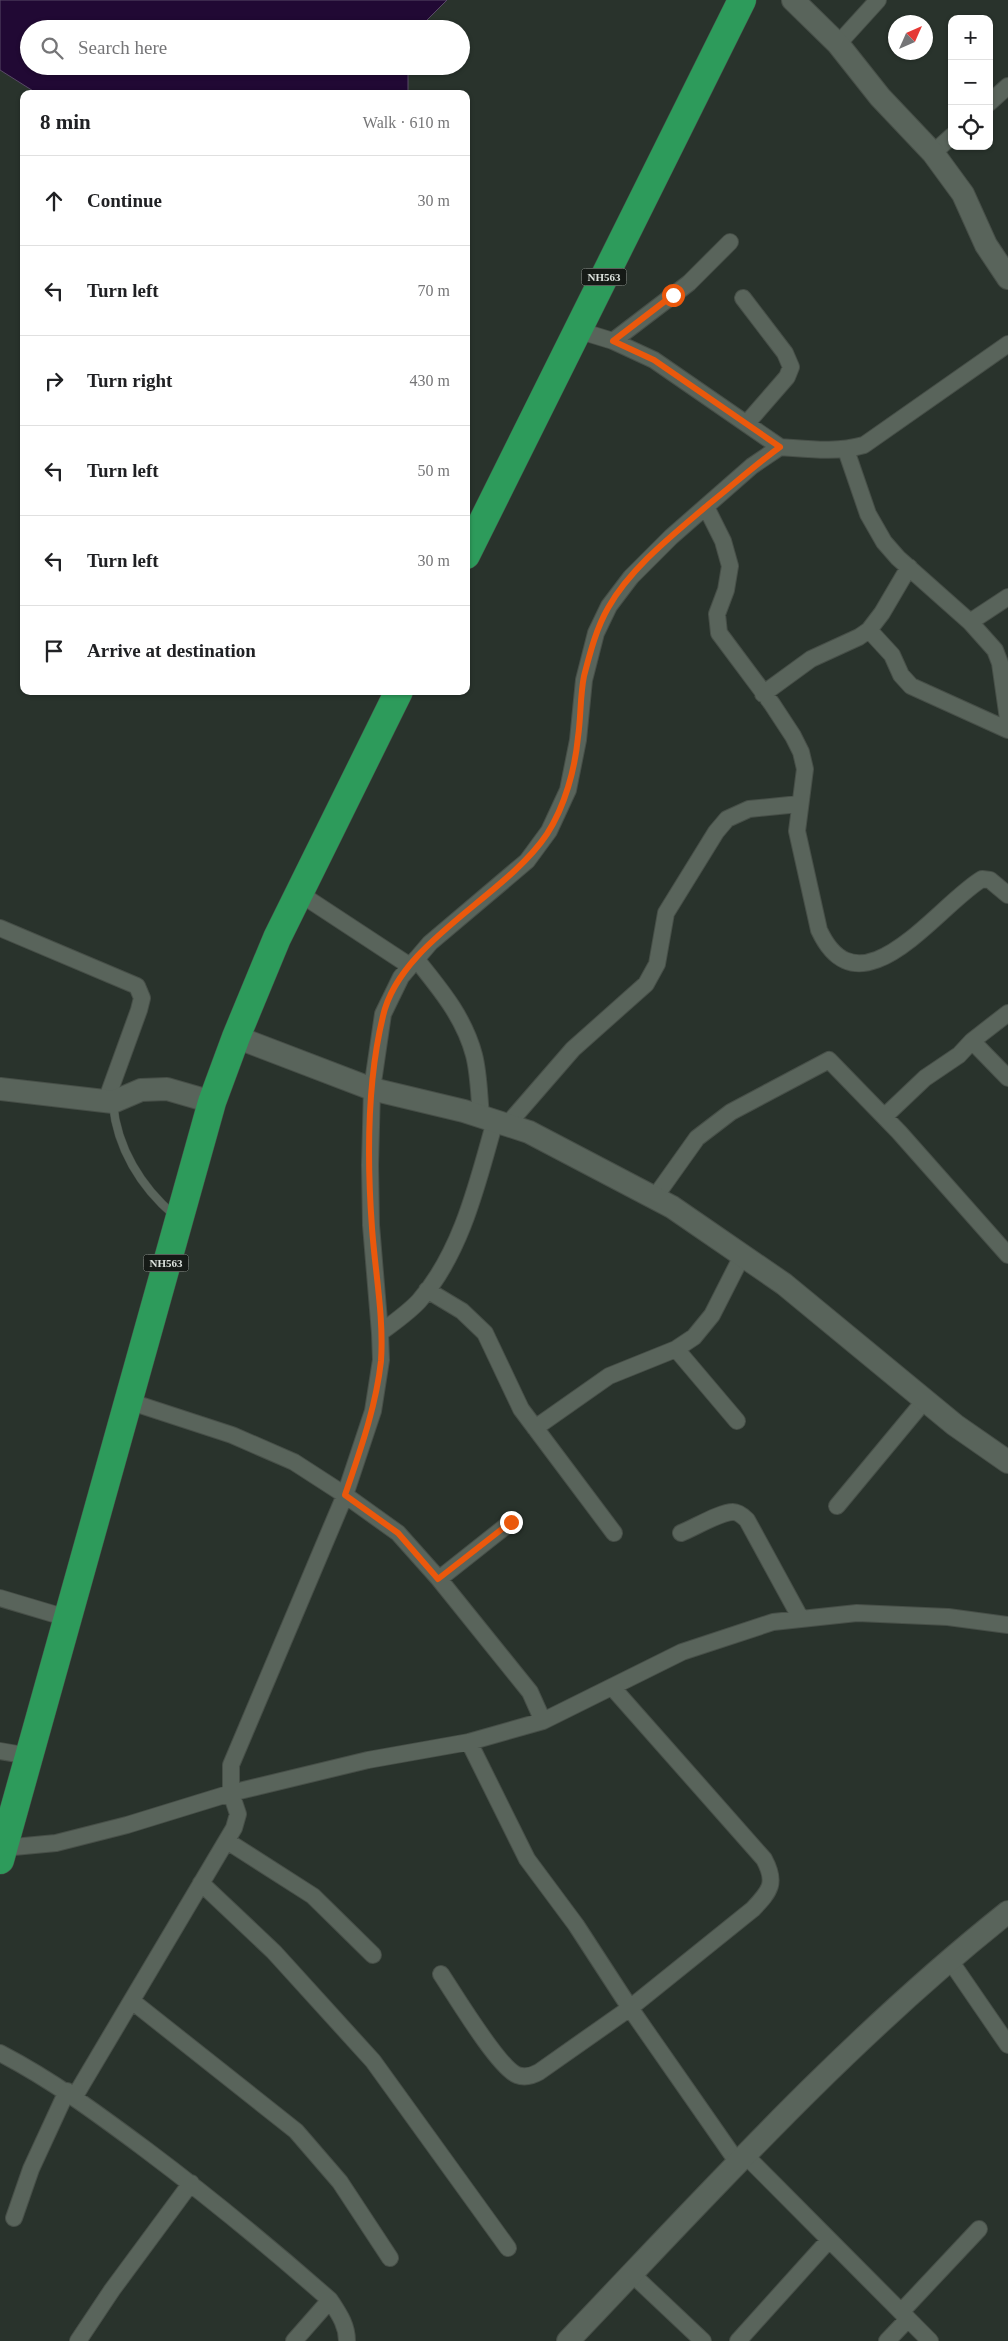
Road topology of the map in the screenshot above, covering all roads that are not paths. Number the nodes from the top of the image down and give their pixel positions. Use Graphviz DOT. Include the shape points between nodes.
graph roads {
  1 [pos="742,0"];
  2 [pos="793,0"];
  3 [pos="878,0"];
  4 [pos="838,44"];
  5 [pos="1008,86"];
  6 [pos="993,99"];
  7 [pos="948,140"];
  8 [pos="933,153"];
  9 [pos="730,242"];
  10 [pos="1008,278"];
  11 [pos="743,298"];
  12 [pos="577,330"];
  13 [pos="613,341"];
  14 [pos="1008,344"];
  15 [pos="747,423"];
  16 [pos="780,447"];
  17 [pos="846,450"];
  18 [pos="706,507"];
  19 [pos="470,547"];
  20 [pos="908,567"];
  21 [pos="1008,597"];
  22 [pos="970,622"];
  23 [pos="869,630"];
  24 [pos="763,694"];
  25 [pos="397,695"];
  26 [pos="1008,719"];
  27 [pos="1008,730"];
  28 [pos="799,804"];
  29 [pos="299,894"];
  30 [pos="1008,894"];
  31 [pos="0,928"];
  32 [pos="413,962"];
  33 [pos="1008,1013"];
  34 [pos="236,1037"];
  35 [pos="972,1041"];
  36 [pos="1008,1078"];
  37 [pos="372,1088"];
  38 [pos="0,1089"];
  39 [pos="109,1101"];
  40 [pos="212,1102"];
  41 [pos="884,1116"];
  42 [pos="494,1121"];
  43 [pos="655,1197"];
  44 [pos="178,1219"];
  45 [pos="743,1254"];
  46 [pos="1008,1255"];
  47 [pos="427,1290"];
  48 [pos="380,1333"];
  49 [pos="676,1349"];
  50 [pos="925,1400"];
  51 [pos="128,1401"];
  52 [pos="737,1421"];
  53 [pos="535,1428"];
  54 [pos="1008,1462"];
  55 [pos="345,1495"];
  56 [pos="837,1506"];
  57 [pos="511,1522"];
  58 [pos="614,1532"];
  59 [pos="681,1533"];
  60 [pos="438,1579"];
  61 [pos="0,1598"];
  62 [pos="67,1618"];
  63 [pos="801,1619"];
  64 [pos="1008,1625"];
  65 [pos="612,1687"];
  66 [pos="544,1721"];
  67 [pos="469,1742"];
  68 [pos="0,1750"];
  69 [pos="29,1756"];
  70 [pos="231,1793"];
  71 [pos="227,1840"];
  72 [pos="2,1854"];
  73 [pos="201,1883"];
  74 [pos="1008,1912"];
  75 [pos="373,1955"];
  76 [pos="949,1960"];
  77 [pos="441,1974"];
  78 [pos="132,2000"];
  79 [pos="630,2008"];
  80 [pos="1008,2045"];
  81 [pos="0,2053"];
  82 [pos="71,2094"];
  83 [pos="741,2159"];
  84 [pos="191,2184"];
  85 [pos="14,2218"];
  86 [pos="979,2229"];
  87 [pos="829,2240"];
  88 [pos="508,2248"];
  89 [pos="390,2258"];
  90 [pos="632,2274"];
  91 [pos="330,2300"];
  92 [pos="905,2316"];
  93 [pos="78,2341"];
  94 [pos="294,2341"];
  95 [pos="347,2341"];
  96 [pos="568,2341"];
  97 [pos="703,2341"];
  98 [pos="738,2341"];
  99 [pos="887,2341"];
  100 [pos="930,2341"];
  1 -- 12 [label="highway, NH563"];
  2 -- 4 [label="street"];
  3 -- 4 [label="street"];
  4 -- 8 [label="street" via="880,97"];
  5 -- 6 [label="street"];
  7 -- 8 [label="street"];
  8 -- 10 [label="street" via="963,194 986,245"];
  9 -- 13 [label="street" via="689,283"];
  11 -- 15 [label="street" via="785,353 791,367 787,377"];
  12 -- 13 [label="street"];
  12 -- 19 [label="highway, NH563"];
  13 -- 15 [label="street" via="654,360"];
  14 -- 17 [label="street" via="886,432 864,446"];
  15 -- 16 [label="street"];
  16 -- 17 [label="street"];
  16 -- 18 [label="street" via="752,466"];
  17 -- 20 [label="street" via="868,514 884,542"];
  18 -- 24 [label="street" via="723,541 730,566 717,614 719,633"];
  18 -- 32 [label="street" via="631,577 609,606 596,633 584,680 578,740 568,790 549,831 527,861 430,943"];
  20 -- 22 [label="street"];
  20 -- 23 [label="street" via="882,614"];
  21 -- 22 [label="street"];
  22 -- 26 [label="street" via="990,644 1000,664"];
  23 -- 24 [label="street" via="811,659"];
  23 -- 27 [label="street" via="888,650 901,675 911,686"];
  24 -- 28 [label="street" via="801,752 805,769"];
  25 -- 29 [label="highway, NH563"];
  28 -- 30 [label="street" via="797,831 819,930 826,943 851,963 878,960 896,952 982,879 990,880"];
  28 -- 42 [label="street" via="749,809 728,819 716,832 666,913 658,964 646,984"];
  29 -- 32 [label="street"];
  29 -- 34 [label="highway, NH563"];
  31 -- 39 [label="street" via="137,986 142,998"];
  32 -- 37 [label="street" via="401,977 383,1014"];
  32 -- 42 [label="street" via="446,996 464,1025"];
  33 -- 35 [label="street"];
  34 -- 37 [label="street"];
  34 -- 40 [label="highway, NH563"];
  35 -- 36 [label="street"];
  35 -- 41 [label="street"];
  37 -- 42 [label="street"];
  37 -- 48 [label="street" via="371,1215"];
  38 -- 39 [label="street"];
  39 -- 40 [label="street" via="142,1090 167,1089"];
  39 -- 44 [label="lane" via="122,1145 142,1181 158,1202"];
  40 -- 44 [label="highway, NH563"];
  41 -- 43 [label="street" via="829,1060 731,1112 697,1138"];
  41 -- 46 [label="street"];
  42 -- 43 [label="street" via="529,1132"];
  42 -- 47 [label="street" via="466,1221"];
  43 -- 45 [label="street"];
  44 -- 51 [label="highway, NH563"];
  45 -- 49 [label="street" via="703,1328"];
  45 -- 50 [label="street"];
  47 -- 48 [label="street" via="418,1302"];
  47 -- 53 [label="street" via="462,1311 485,1333 511,1392"];
  48 -- 55 [label="street" via="381,1360 372,1411"];
  49 -- 52 [label="street"];
  49 -- 53 [label="street" via="609,1376"];
  50 -- 54 [label="street"];
  50 -- 56 [label="street"];
  51 -- 55 [label="street" via="232,1435 294,1462"];
  51 -- 62 [label="highway, NH563"];
  53 -- 58 [label="street"];
  55 -- 60 [label="street" via="398,1533"];
  55 -- 70 [label="street" via="231,1765"];
  57 -- 60 [label="street"];
  59 -- 63 [label="street" via="726,1514 734,1512 741,1515"];
  60 -- 66 [label="street" via="530,1692"];
  61 -- 62 [label="street"];
  62 -- 69 [label="highway, NH563"];
  63 -- 64 [label="street" via="857,1612 948,1617"];
  63 -- 65 [label="street" via="773,1622 682,1652"];
  65 -- 66 [label="street"];
  65 -- 79 [label="street" via="764,1859 771,1872 766,1895 753,1909"];
  66 -- 67 [label="street"];
  67 -- 70 [label="street" via="368,1760"];
  67 -- 79 [label="street" via="527,1859 576,1925"];
  68 -- 69 [label="street"];
  69 -- 72 [label="highway, NH563"];
  70 -- 71 [label="street" via="238,1814"];
  70 -- 72 [label="street" via="128,1825"];
  71 -- 73 [label="street"];
  71 -- 75 [label="street" via="313,1896"];
  73 -- 78 [label="street"];
  73 -- 88 [label="street" via="274,1952 373,2061"];
  74 -- 76 [label="street"];
  76 -- 80 [label="street"];
  76 -- 83 [label="street" via="875,2026"];
  77 -- 79 [label="street" via="503,2065 519,2076 529,2077 539,2072"];
  78 -- 82 [label="street"];
  78 -- 89 [label="street" via="296,2131 340,2182"];
  79 -- 83 [label="street"];
  81 -- 82 [label="street"];
  82 -- 84 [label="street"];
  82 -- 85 [label="street" via="32,2170"];
  83 -- 87 [label="street"];
  83 -- 90 [label="street"];
  84 -- 91 [label="street"];
  84 -- 93 [label="street"];
  86 -- 92 [label="street"];
  87 -- 92 [label="street"];
  87 -- 98 [label="street"];
  90 -- 96 [label="street"];
  90 -- 97 [label="street"];
  91 -- 94 [label="street"];
  91 -- 95 [label="street" via="342,2319"];
  92 -- 99 [label="street"];
  92 -- 100 [label="street"];
}
